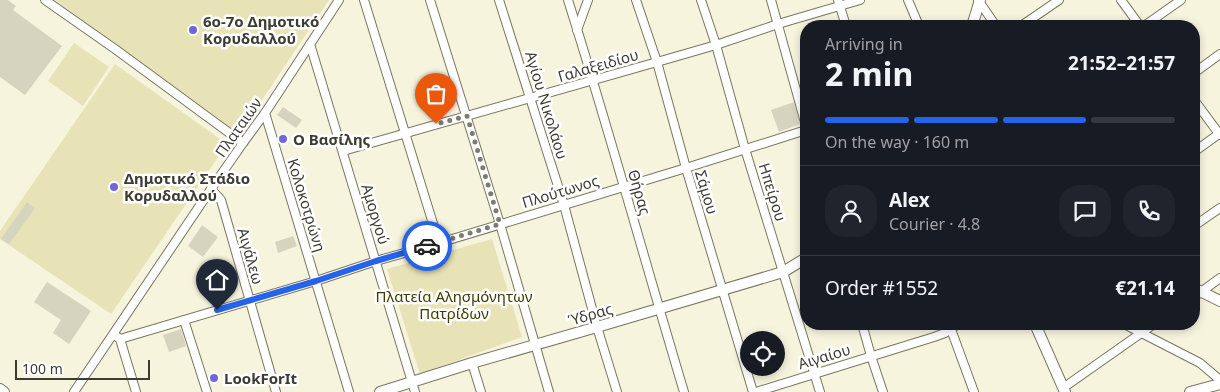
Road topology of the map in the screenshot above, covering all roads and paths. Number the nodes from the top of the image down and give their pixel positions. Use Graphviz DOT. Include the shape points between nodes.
graph roads {
  1 [pos="45,0"];
  2 [pos="339,0"];
  3 [pos="364,0"];
  4 [pos="430,0"];
  5 [pos="499,0"];
  6 [pos="568,0"];
  7 [pos="588,0"];
  8 [pos="636,0"];
  9 [pos="701,0"];
  10 [pos="771,0"];
  11 [pos="860,0"];
  12 [pos="908,0"];
  13 [pos="1059,0"];
  14 [pos="1121,0"];
  15 [pos="1181,0"];
  16 [pos="979,1"];
  17 [pos="839,3"];
  18 [pos="844,20"];
  19 [pos="916,20"];
  20 [pos="974,20"];
  21 [pos="992,20"];
  22 [pos="1031,20"];
  23 [pos="1137,20"];
  24 [pos="1151,20"];
  25 [pos="778,24"];
  26 [pos="577,30"];
  27 [pos="310,44"];
  28 [pos="716,45"];
  29 [pos="1220,54"];
  30 [pos="657,62"];
  31 [pos="1200,69"];
  32 [pos="593,81"];
  33 [pos="530,99"];
  34 [pos="800,106"];
  35 [pos="1200,108"];
  36 [pos="265,113"];
  37 [pos="467,116"];
  38 [pos="800,130"];
  39 [pos="405,133"];
  40 [pos="1220,134"];
  41 [pos="243,143"];
  42 [pos="1200,148"];
  43 [pos="746,149"];
  44 [pos="343,151"];
  45 [pos="686,168"];
  46 [pos="624,186"];
  47 [pos="211,189"];
  48 [pos="564,205"];
  49 [pos="1220,208"];
  50 [pos="1200,222"];
  51 [pos="500,224"];
  52 [pos="439,243"];
  53 [pos="376,261"];
  54 [pos="800,262"];
  55 [pos="783,272"];
  56 [pos="1220,278"];
  57 [pos="316,281"];
  58 [pos="722,289"];
  59 [pos="1200,290"];
  60 [pos="1200,294"];
  61 [pos="250,301"];
  62 [pos="1220,301"];
  63 [pos="659,308"];
  64 [pos="184,320"];
  65 [pos="597,328"];
  66 [pos="800,328"];
  67 [pos="801,330"];
  68 [pos="864,330"];
  69 [pos="948,330"];
  70 [pos="951,330"];
  71 [pos="1038,330"];
  72 [pos="1138,330"];
  73 [pos="1145,330"];
  74 [pos="1142,332"];
  75 [pos="117,336"];
  76 [pos="535,345"];
  77 [pos="871,356"];
  78 [pos="472,363"];
  79 [pos="814,374"];
  80 [pos="1216,385"];
  81 [pos="413,387"];
  82 [pos="0,389"];
  83 [pos="1064,390"];
  84 [pos="4,392"];
  85 [pos="74,392"];
  86 [pos="136,392"];
  87 [pos="207,392"];
  88 [pos="276,392"];
  89 [pos="349,392"];
  90 [pos="380,392"];
  91 [pos="481,392"];
  92 [pos="549,392"];
  93 [pos="617,392"];
  94 [pos="684,392"];
  95 [pos="755,392"];
  96 [pos="820,392"];
  97 [pos="883,392"];
  98 [pos="974,392"];
  99 [pos="1190,392"];
  1 -- 41 [label="street"];
  2 -- 27 [label="street, Πλαταιών"];
  3 -- 39 [label="street"];
  4 -- 37 [label="street"];
  5 -- 33 [label="street, Αγίου Νικολάου"];
  6 -- 26 [label="street, Θήρας"];
  7 -- 26 [label="street"];
  8 -- 30 [label="street, Σάμου"];
  9 -- 28 [label="street, Ηπείρου"];
  10 -- 25 [label="street"];
  11 -- 17 [label="street, Γαλαξειδίου"];
  12 -- 19 [label="street"];
  13 -- 22 [label="street"];
  14 -- 23 [label="street"];
  15 -- 24 [label="street"];
  16 -- 20 [label="street"];
  16 -- 21 [label="street"];
  17 -- 18 [label="street"];
  17 -- 25 [label="street, Γαλαξειδίου"];
  25 -- 28 [label="street, Γαλαξειδίου"];
  25 -- 34 [label="street"];
  26 -- 32 [label="street, Θήρας"];
  27 -- 36 [label="street, Πλαταιών"];
  27 -- 44 [label="street, Αμοργού"];
  28 -- 30 [label="street, Γαλαξειδίου"];
  28 -- 43 [label="street, Ηπείρου"];
  29 -- 31 [label="street"];
  30 -- 32 [label="street, Γαλαξειδίου"];
  30 -- 45 [label="street, Σάμου"];
  32 -- 33 [label="street, Γαλαξειδίου"];
  32 -- 46 [label="street, Θήρας"];
  33 -- 37 [label="street, Γαλαξειδίου"];
  33 -- 48 [label="street, Αγίου Νικολάου"];
  35 -- 40 [label="street"];
  36 -- 41 [label="street, Πλαταιών"];
  36 -- 57 [label="street, Κολοκοτρώνη"];
  37 -- 39 [label="street, Γαλαξειδίου"];
  37 -- 51 [label="street"];
  38 -- 43 [label="street, Πλούτωνος"];
  39 -- 44 [label="street, Γαλαξειδίου"];
  39 -- 52 [label="street"];
  40 -- 42 [label="street"];
  41 -- 47 [label="street, Πλαταιών"];
  43 -- 45 [label="street, Πλούτωνος"];
  43 -- 55 [label="street, Ηπείρου"];
  44 -- 53 [label="street, Αμοργού"];
  45 -- 46 [label="street, Πλούτωνος"];
  45 -- 58 [label="street, Σάμου"];
  46 -- 48 [label="street, Πλούτωνος"];
  46 -- 63 [label="street, Θήρας"];
  47 -- 61 [label="street, Αιγάλεω" via="220,200"];
  47 -- 75 [label="street, Πλαταιών"];
  48 -- 51 [label="street, Πλούτωνος"];
  48 -- 65 [label="street, Αγίου Νικολάου"];
  49 -- 50 [label="street"];
  51 -- 52 [label="street, Πλούτωνος"];
  51 -- 76 [label="street"];
  52 -- 53 [label="street, Πλούτωνος"];
  53 -- 57 [label="street, Πλούτωνος"];
  53 -- 81 [label="street, Αμοργού"];
  54 -- 55 [label="street, Ύδρας"];
  55 -- 58 [label="street, Ύδρας"];
  55 -- 66 [label="street, Ηπείρου"];
  56 -- 59 [label="street"];
  57 -- 61 [label="street, Πλούτωνος"];
  57 -- 89 [label="street, Κολοκοτρώνη"];
  58 -- 63 [label="street, Ύδρας"];
  58 -- 95 [label="street, Σάμου"];
  60 -- 62 [label="street"];
  61 -- 64 [label="street, Πλούτωνος"];
  61 -- 88 [label="street, Αιγάλεω"];
  63 -- 65 [label="street, Ύδρας"];
  63 -- 94 [label="street, Θήρας"];
  64 -- 75 [label="street, Πλούτωνος"];
  64 -- 87 [label="street"];
  65 -- 76 [label="street, Ύδρας"];
  65 -- 93 [label="street, Αγίου Νικολάου"];
  67 -- 79 [label="street, Ηπείρου"];
  68 -- 77 [label="street"];
  69 -- 77 [label="street, Αιγαίου" via="945,334"];
  70 -- 98 [label="street"];
  71 -- 83 [label="street"];
  72 -- 74 [label="street"];
  73 -- 74 [label="street"];
  74 -- 80 [label="street" via="1200,363"];
  74 -- 83 [label="street"];
  75 -- 85 [label="street, Πλαταιών"];
  75 -- 86 [label="street"];
  76 -- 78 [label="street, Ύδρας"];
  76 -- 92 [label="street"];
  77 -- 79 [label="street, Αιγαίου"];
  77 -- 97 [label="street"];
  78 -- 81 [label="street, Ύδρας"];
  78 -- 91 [label="street"];
  79 -- 95 [label="street, Αιγαίου"];
  79 -- 96 [label="street, Ηπείρου"];
  80 -- 99 [label="street"];
  81 -- 90 [label="street, Ύδρας"];
  82 -- 84 [label="street"];
}
